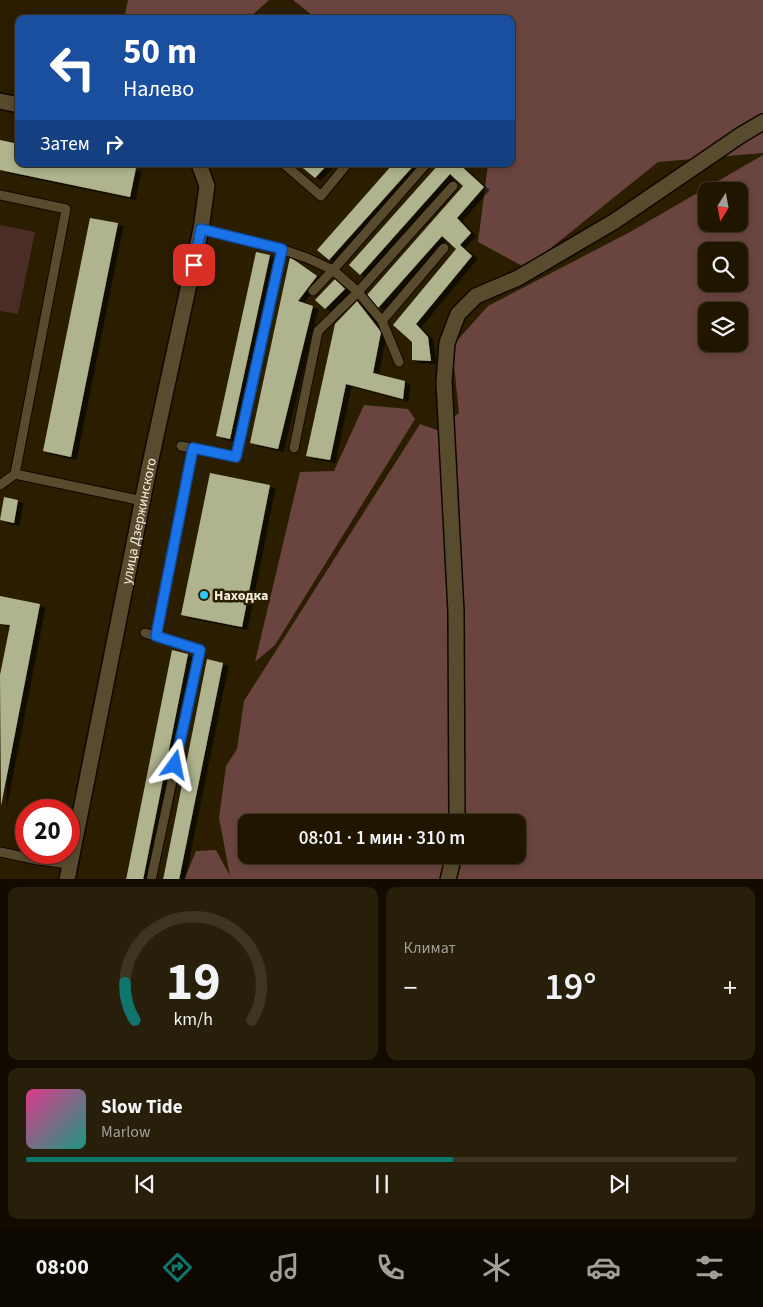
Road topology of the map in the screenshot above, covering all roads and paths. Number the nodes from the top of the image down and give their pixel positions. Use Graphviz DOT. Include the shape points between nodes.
graph roads {
  1 [pos="0,101"];
  2 [pos="15,104"];
  3 [pos="763,122"];
  4 [pos="200,167"];
  5 [pos="287,167"];
  6 [pos="345,167"];
  7 [pos="423,167"];
  8 [pos="453,186"];
  9 [pos="0,195"];
  10 [pos="201,229"];
  11 [pos="444,248"];
  12 [pos="282,249"];
  13 [pos="334,270"];
  14 [pos="313,291"];
  15 [pos="358,292"];
  16 [pos="382,321"];
  17 [pos="399,362"];
  18 [pos="181,446"];
  19 [pos="193,448"];
  20 [pos="294,448"];
  21 [pos="15,474"];
  22 [pos="0,485"];
  23 [pos="143,501"];
  24 [pos="145,633"];
  25 [pos="156,636"];
  26 [pos="80,810"];
  27 [pos="457,814"];
  28 [pos="0,852"];
  29 [pos="15,855"];
  30 [pos="69,864"];
  31 [pos="452,864"];
  32 [pos="66,879"];
  33 [pos="151,879"];
  34 [pos="448,879"];
  1 -- 2 [label="street"];
  3 -- 27 [label="street" via="615,220 518,278 476,296 458,314 447,343 444,382 456,612"];
  4 -- 10 [label="street, улица Дзержинского" via="207,186"];
  5 -- 6 [label="lane" via="321,196"];
  7 -- 13 [label="lane"];
  8 -- 15 [label="lane"];
  9 -- 21 [label="lane" via="66,209"];
  10 -- 12 [label="lane"];
  10 -- 23 [label="street, улица Дзержинского"];
  11 -- 16 [label="lane"];
  12 -- 13 [label="lane"];
  12 -- 19 [label="lane" via="236,457"];
  13 -- 14 [label="lane"];
  13 -- 15 [label="lane"];
  15 -- 16 [label="lane"];
  15 -- 20 [label="lane" via="318,331"];
  16 -- 17 [label="lane"];
  18 -- 19 [label="lane"];
  19 -- 25 [label="lane"];
  21 -- 22 [label="lane"];
  21 -- 23 [label="lane"];
  23 -- 26 [label="street, улица Дзержинского"];
  24 -- 25 [label="lane"];
  25 -- 33 [label="lane" via="200,650"];
  28 -- 29 [label="lane"];
  30 -- 32 [label="street, улица Дзержинского"];
  31 -- 34 [label="street"];
}
